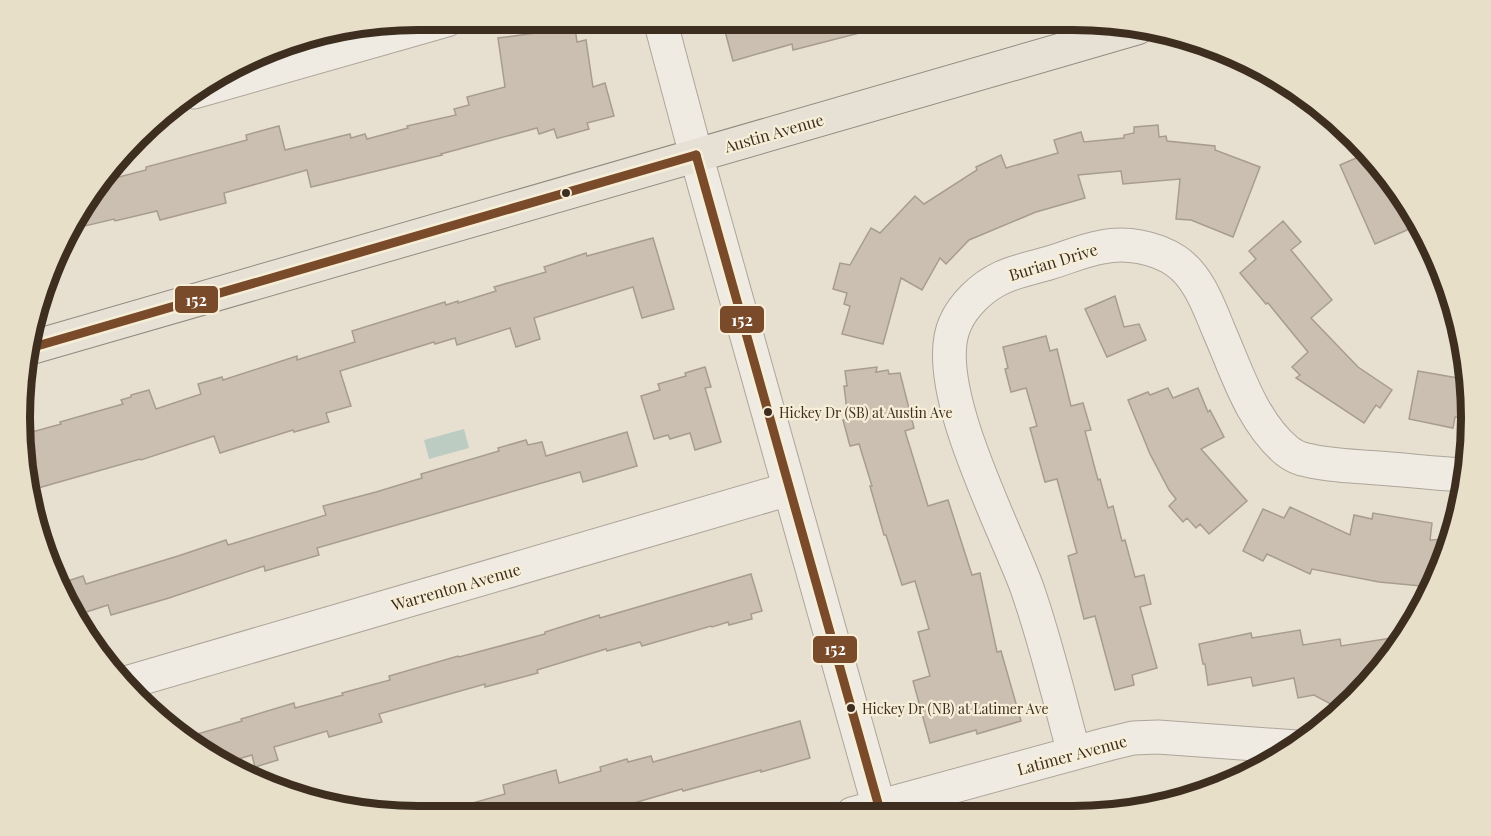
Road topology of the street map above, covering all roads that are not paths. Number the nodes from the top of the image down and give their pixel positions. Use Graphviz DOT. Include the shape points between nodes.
graph roads {
  1 [pos="411,30"];
  2 [pos="663,30"];
  3 [pos="1121,33"];
  4 [pos="219,85"];
  5 [pos="696,155"];
  6 [pos="36,346"];
  7 [pos="1457,474"];
  8 [pos="789,489"];
  9 [pos="133,681"];
  10 [pos="1281,746"];
  11 [pos="1074,753"];
  12 [pos="870,806"];
  13 [pos="888,806"];
  1 -- 4 [label="street"];
  2 -- 5 [label="street"];
  3 -- 5 [label="main road, Austin Avenue"];
  5 -- 6 [label="main road, Austin Avenue"];
  5 -- 8 [label="street"];
  7 -- 11 [label="street, Burian Drive" via="1339,465 1305,460 1289,453 1256,416 1204,296 1190,274 1162,254 1143,247 1102,247 1001,278 981,291 964,308 954,326 949,348 950,371 980,474 1028,590"];
  8 -- 9 [label="street, Warrenton Avenue"];
  8 -- 12 [label="street"];
  10 -- 11 [label="street, Latimer Avenue" via="1158,737 1133,738"];
  11 -- 13 [label="street, Latimer Avenue"];
}
